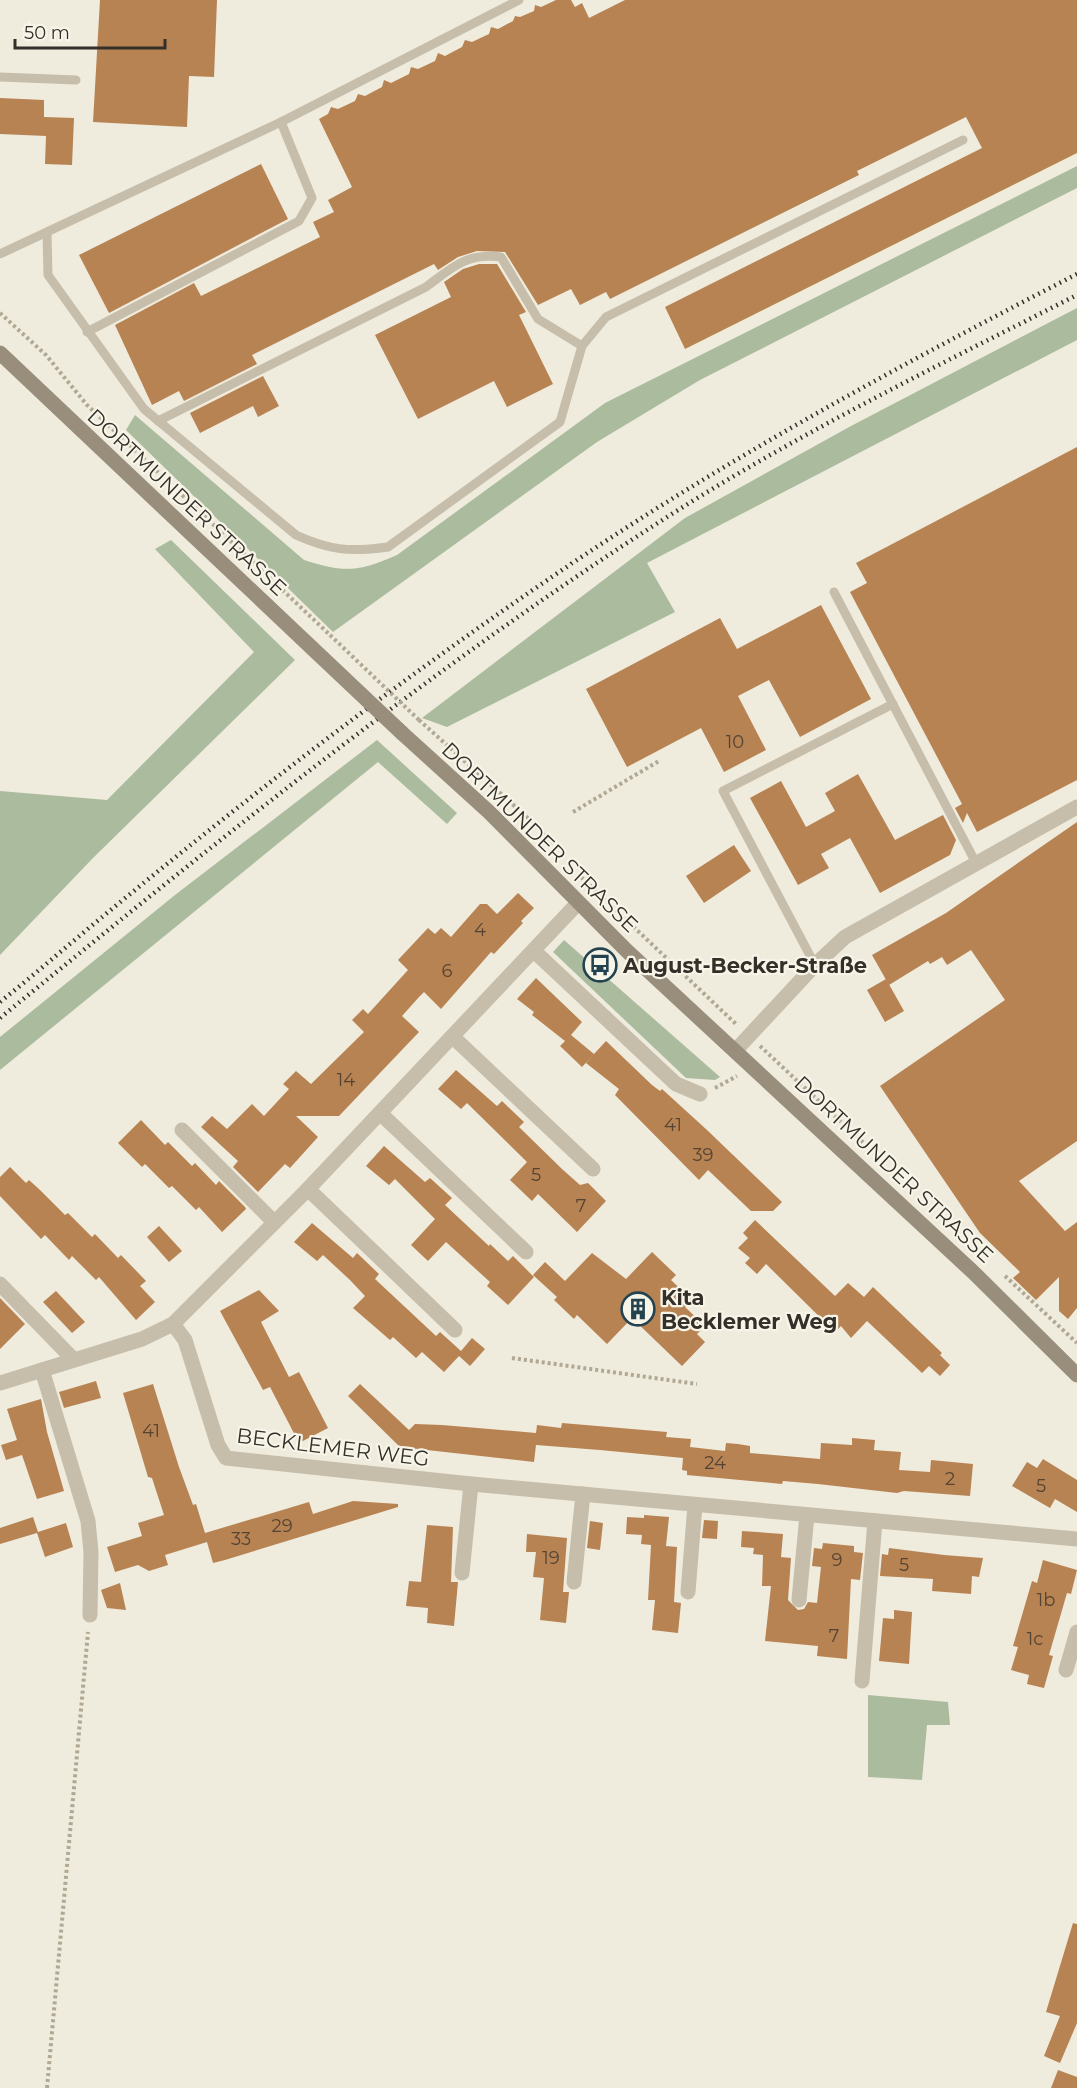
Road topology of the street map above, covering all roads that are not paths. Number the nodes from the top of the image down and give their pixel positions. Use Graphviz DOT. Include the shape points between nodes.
graph roads {
  1 [pos="519,0"];
  2 [pos="0,77"];
  3 [pos="76,80"];
  4 [pos="281,122"];
  5 [pos="963,140"];
  6 [pos="47,233"];
  7 [pos="17,247"];
  8 [pos="0,254"];
  9 [pos="0,262"];
  10 [pos="87,332"];
  11 [pos="582,346"];
  12 [pos="0,353"];
  13 [pos="158,421"];
  14 [pos="834,592"];
  15 [pos="893,704"];
  16 [pos="1077,807"];
  17 [pos="976,864"];
  18 [pos="578,903"];
  19 [pos="534,951"];
  20 [pos="815,965"];
  21 [pos="453,1037"];
  22 [pos="735,1051"];
  23 [pos="700,1094"];
  24 [pos="380,1113"];
  25 [pos="182,1130"];
  26 [pos="593,1169"];
  27 [pos="308,1189"];
  28 [pos="274,1222"];
  29 [pos="526,1252"];
  30 [pos="0,1284"];
  31 [pos="173,1324"];
  32 [pos="455,1330"];
  33 [pos="74,1360"];
  34 [pos="42,1370"];
  35 [pos="1077,1375"];
  36 [pos="0,1383"];
  37 [pos="471,1484"];
  38 [pos="583,1494"];
  39 [pos="695,1505"];
  40 [pos="807,1515"];
  41 [pos="875,1521"];
  42 [pos="1077,1539"];
  43 [pos="462,1573"];
  44 [pos="574,1582"];
  45 [pos="688,1592"];
  46 [pos="799,1600"];
  47 [pos="90,1615"];
  48 [pos="1077,1632"];
  49 [pos="1066,1670"];
  50 [pos="862,1680"];
  1 -- 4 [label="lane"];
  2 -- 3 [label="lane"];
  4 -- 6 [label="lane"];
  4 -- 10 [label="lane" via="312,198 300,221"];
  5 -- 11 [label="lane" via="606,317"];
  6 -- 7 [label="lane"];
  6 -- 10 [label="lane" via="48,275"];
  7 -- 8 [label="lane"];
  7 -- 9 [label="lane"];
  10 -- 13 [label="lane" via="144,409"];
  11 -- 13 [label="lane" via="538,319 501,257 478,254 426,287"];
  11 -- 13 [label="lane" via="560,422 388,547 344,550 323,547 296,535"];
  12 -- 18 [label="main road, DORTMUNDER STRASSE, bridge" via="489,812"];
  14 -- 15 [label="lane"];
  15 -- 17 [label="lane"];
  15 -- 20 [label="lane" via="723,790"];
  16 -- 17 [label="street"];
  17 -- 20 [label="street" via="845,937"];
  18 -- 19 [label="street"];
  18 -- 22 [label="main road, DORTMUNDER STRASSE"];
  19 -- 21 [label="street"];
  19 -- 23 [label="street" via="676,1084"];
  20 -- 22 [label="street"];
  21 -- 24 [label="street"];
  21 -- 26 [label="street"];
  22 -- 35 [label="main road, DORTMUNDER STRASSE" via="973,1272"];
  24 -- 27 [label="street"];
  24 -- 29 [label="street"];
  25 -- 28 [label="street"];
  27 -- 28 [label="street"];
  27 -- 32 [label="street"];
  28 -- 31 [label="street"];
  30 -- 33 [label="street"];
  31 -- 33 [label="street" via="142,1339"];
  31 -- 37 [label="street, BECKLEMER WEG" via="185,1340 218,1445 226,1458"];
  33 -- 34 [label="street"];
  34 -- 36 [label="street"];
  34 -- 47 [label="street" via="88,1521 92,1552"];
  37 -- 38 [label="street, BECKLEMER WEG"];
  37 -- 43 [label="street"];
  38 -- 39 [label="street, BECKLEMER WEG"];
  38 -- 44 [label="street"];
  39 -- 40 [label="street, BECKLEMER WEG"];
  39 -- 45 [label="street"];
  40 -- 41 [label="street, BECKLEMER WEG"];
  40 -- 46 [label="street"];
  41 -- 42 [label="street, BECKLEMER WEG"];
  41 -- 50 [label="street"];
  48 -- 49 [label="street"];
}
